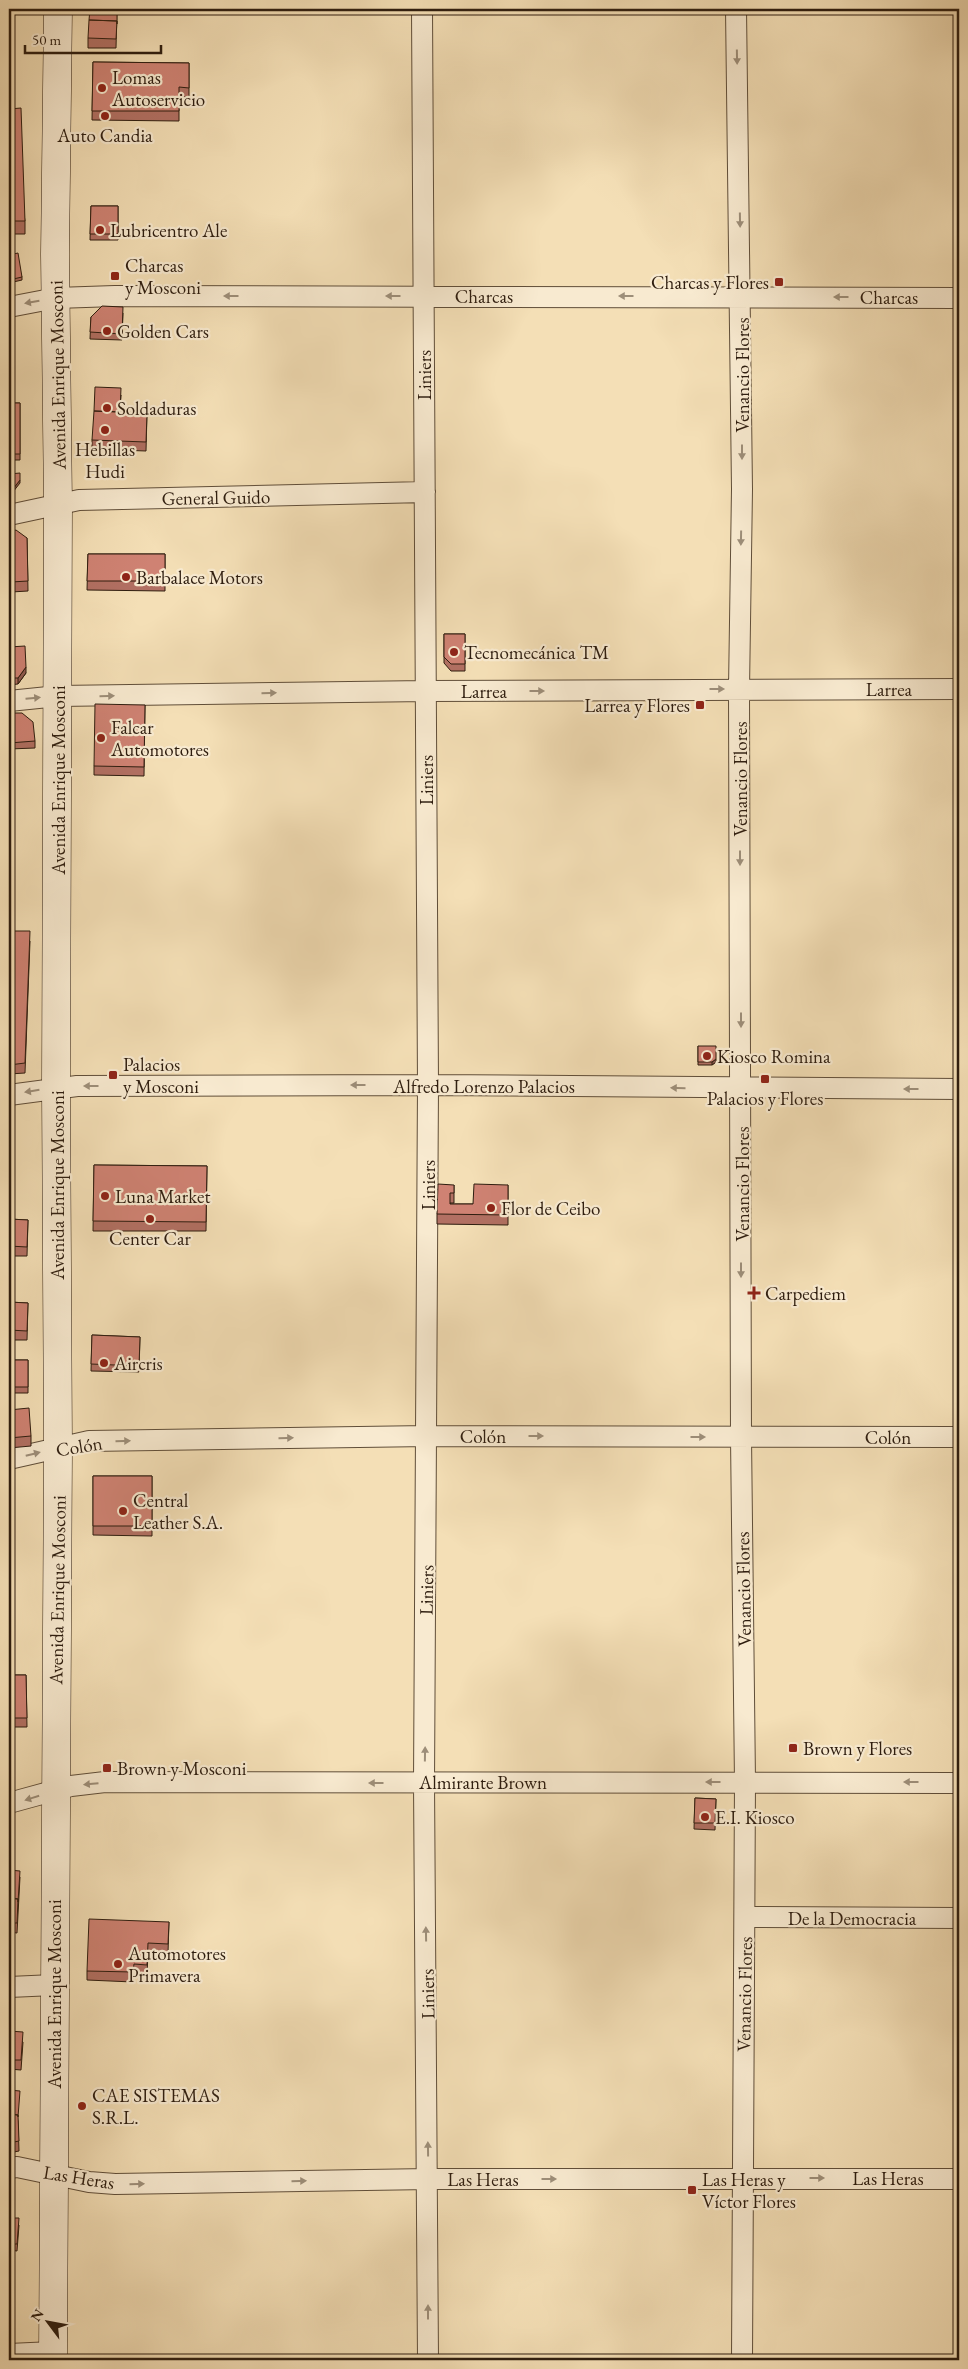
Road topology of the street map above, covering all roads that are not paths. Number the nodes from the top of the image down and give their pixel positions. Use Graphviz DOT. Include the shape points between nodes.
graph roads {
  1 [pos="58,9"];
  2 [pos="422,9"];
  3 [pos="736,9"];
  4 [pos="424,296"];
  5 [pos="741,296"];
  6 [pos="56,298"];
  7 [pos="959,298"];
  8 [pos="9,307"];
  9 [pos="425,492"];
  10 [pos="58,504"];
  11 [pos="9,514"];
  12 [pos="740,689"];
  13 [pos="959,689"];
  14 [pos="426,691"];
  15 [pos="58,696"];
  16 [pos="9,701"];
  17 [pos="428,1085"];
  18 [pos="56,1088"];
  19 [pos="742,1088"];
  20 [pos="959,1089"];
  21 [pos="9,1095"];
  22 [pos="428,1436"];
  23 [pos="741,1437"];
  24 [pos="959,1437"];
  25 [pos="58,1448"];
  26 [pos="9,1459"];
  27 [pos="745,1782"];
  28 [pos="424,1783"];
  29 [pos="959,1783"];
  30 [pos="54,1791"];
  31 [pos="9,1803"];
  32 [pos="745,1917"];
  33 [pos="959,1918"];
  34 [pos="54,1985"];
  35 [pos="9,1987"];
  36 [pos="9,2168"];
  37 [pos="54,2176"];
  38 [pos="742,2178"];
  39 [pos="959,2178"];
  40 [pos="429,2180"];
  41 [pos="9,2354"];
  42 [pos="53,2356"];
  43 [pos="428,2360"];
  44 [pos="742,2360"];
  1 -- 6 [label="main road, Avenida Enrique Mosconi"];
  2 -- 4 [label="street, Liniers"];
  3 -- 5 [label="street, Venancio Flores, one-way"];
  5 -- 4 [label="street, Charcas, one-way"];
  4 -- 6 [label="street, Charcas, one-way"];
  4 -- 9 [label="street, Liniers"];
  7 -- 5 [label="street, Charcas, one-way"];
  5 -- 12 [label="street, Venancio Flores, one-way"];
  6 -- 8 [label="street, Charcas, one-way"];
  6 -- 10 [label="main road, Avenida Enrique Mosconi"];
  9 -- 10 [label="street, General Guido" via="79,500"];
  9 -- 14 [label="street, Liniers"];
  10 -- 11 [label="street, General Guido"];
  10 -- 15 [label="main road, Avenida Enrique Mosconi"];
  12 -- 13 [label="street, Larrea"];
  14 -- 12 [label="street, Larrea, one-way"];
  12 -- 19 [label="street, Venancio Flores, one-way"];
  15 -- 14 [label="street, Larrea, one-way"];
  14 -- 17 [label="street, Liniers"];
  16 -- 15 [label="street, Larrea, one-way"];
  15 -- 18 [label="main road, Avenida Enrique Mosconi"];
  17 -- 18 [label="street, Alfredo Lorenzo Palacios, one-way"];
  19 -- 17 [label="street, Alfredo Lorenzo Palacios, one-way"];
  17 -- 22 [label="street, Liniers"];
  18 -- 21 [label="street, Alfredo Lorenzo Palacios, one-way"];
  18 -- 25 [label="main road, Avenida Enrique Mosconi"];
  20 -- 19 [label="street, Alfredo Lorenzo Palacios, one-way"];
  19 -- 23 [label="street, Venancio Flores, one-way"];
  22 -- 23 [label="street, Colón, one-way"];
  25 -- 22 [label="street, Colón, one-way" via="89,1441"];
  28 -- 22 [label="street, Liniers, one-way"];
  23 -- 24 [label="street, Colón"];
  23 -- 27 [label="street, Venancio Flores"];
  26 -- 25 [label="street, Colón, one-way"];
  25 -- 30 [label="main road, Avenida Enrique Mosconi"];
  27 -- 28 [label="street, Almirante Brown, one-way"];
  29 -- 27 [label="street, Almirante Brown, one-way"];
  27 -- 32 [label="street, Venancio Flores"];
  28 -- 30 [label="street, Almirante Brown, one-way" via="105,1782"];
  40 -- 28 [label="street, Liniers, one-way"];
  30 -- 31 [label="street, Almirante Brown, one-way"];
  30 -- 34 [label="main road, Avenida Enrique Mosconi"];
  32 -- 33 [label="street, De la Democracia"];
  32 -- 38 [label="street, Venancio Flores"];
  34 -- 35 [label="street"];
  34 -- 37 [label="main road, Avenida Enrique Mosconi"];
  36 -- 37 [label="street, Las Heras" via="18,2167"];
  37 -- 40 [label="street, Las Heras, one-way" via="115,2184"];
  37 -- 42 [label="main road, Avenida Enrique Mosconi"];
  38 -- 39 [label="street, Las Heras, one-way"];
  40 -- 38 [label="street, Las Heras, one-way"];
  38 -- 44 [label="street, Venancio Flores"];
  43 -- 40 [label="street, Liniers, one-way"];
  41 -- 42 [label="street"];
}
